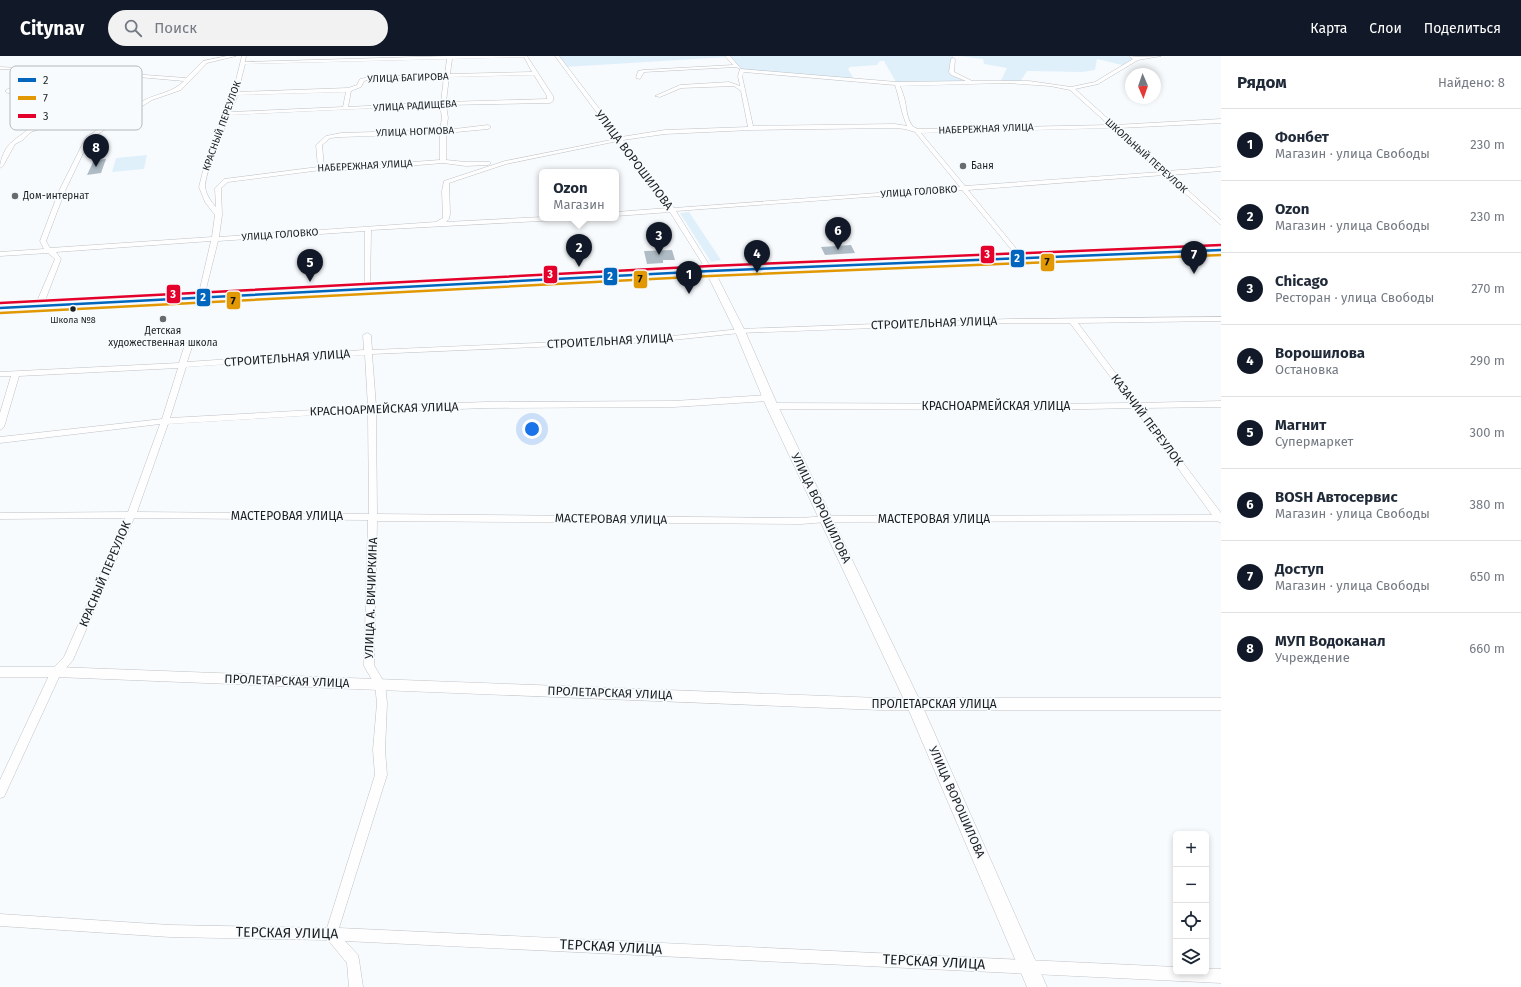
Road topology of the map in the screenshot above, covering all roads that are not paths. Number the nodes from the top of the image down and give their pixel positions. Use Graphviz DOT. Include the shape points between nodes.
graph roads {
  1 [pos="217,56"];
  2 [pos="234,56"];
  3 [pos="244,56"];
  4 [pos="525,56"];
  5 [pos="557,56"];
  6 [pos="727,56"];
  7 [pos="1131,56"];
  8 [pos="1159,56"];
  9 [pos="449,57"];
  10 [pos="226,58"];
  11 [pos="953,59"];
  12 [pos="1137,59"];
  13 [pos="244,64"];
  14 [pos="736,66"];
  15 [pos="0,68"];
  16 [pos="10,68"];
  17 [pos="742,70"];
  18 [pos="536,73"];
  19 [pos="142,76"];
  20 [pos="447,76"];
  21 [pos="638,78"];
  22 [pos="187,80"];
  23 [pos="976,82"];
  24 [pos="897,84"];
  25 [pos="1072,89"];
  26 [pos="349,90"];
  27 [pos="743,90"];
  28 [pos="236,94"];
  29 [pos="658,96"];
  30 [pos="142,103"];
  31 [pos="443,105"];
  32 [pos="345,109"];
  33 [pos="228,114"];
  34 [pos="1221,121"];
  35 [pos="1111,125"];
  36 [pos="488,126"];
  37 [pos="751,128"];
  38 [pos="33,130"];
  39 [pos="100,130"];
  40 [pos="915,131"];
  41 [pos="443,132"];
  42 [pos="619,139"];
  43 [pos="443,161"];
  44 [pos="505,163"];
  45 [pos="0,166"];
  46 [pos="321,168"];
  47 [pos="1221,169"];
  48 [pos="1166,173"];
  49 [pos="226,180"];
  50 [pos="965,189"];
  51 [pos="672,210"];
  52 [pos="619,214"];
  53 [pos="219,215"];
  54 [pos="539,219"];
  55 [pos="1221,222"];
  56 [pos="437,224"];
  57 [pos="368,230"];
  58 [pos="214,240"];
  59 [pos="1221,250"];
  60 [pos="49,252"];
  61 [pos="0,254"];
  62 [pos="1022,259"];
  63 [pos="710,271"];
  64 [pos="368,289"];
  65 [pos="201,297"];
  66 [pos="39,306"];
  67 [pos="0,308"];
  68 [pos="1221,319"];
  69 [pos="1073,321"];
  70 [pos="740,331"];
  71 [pos="367,335"];
  72 [pos="189,344"];
  73 [pos="369,352"];
  74 [pos="182,365"];
  75 [pos="16,373"];
  76 [pos="0,374"];
  77 [pos="770,402"];
  78 [pos="1221,404"];
  79 [pos="1135,406"];
  80 [pos="372,409"];
  81 [pos="165,422"];
  82 [pos="0,427"];
  83 [pos="0,440"];
  84 [pos="131,515"];
  85 [pos="0,516"];
  86 [pos="373,516"];
  87 [pos="1220,518"];
  88 [pos="827,519"];
  89 [pos="0,672"];
  90 [pos="56,672"];
  91 [pos="380,684"];
  92 [pos="1221,704"];
  93 [pos="914,705"];
  94 [pos="0,793"];
  95 [pos="0,920"];
  96 [pos="332,934"];
  97 [pos="1029,966"];
  98 [pos="1221,976"];
  99 [pos="356,987"];
  100 [pos="1037,987"];
  1 -- 10 [label="street"];
  2 -- 10 [label="street"];
  3 -- 13 [label="street, КРАСНЫЙ ПЕРЕУЛОК"];
  4 -- 9 [label="street"];
  4 -- 18 [label="street, УЛИЦА РАДИЩЕВА"];
  5 -- 42 [label="street, УЛИЦА ВОРОШИЛОВА"];
  6 -- 14 [label="street"];
  7 -- 12 [label="street"];
  8 -- 12 [label="street"];
  9 -- 13 [label="street"];
  9 -- 20 [label="street"];
  10 -- 22 [label="street" via="205,62"];
  11 -- 23 [label="street" via="953,74"];
  12 -- 25 [label="street" via="1096,83"];
  13 -- 28 [label="street, КРАСНЫЙ ПЕРЕУЛОК"];
  14 -- 17 [label="street"];
  14 -- 21 [label="street" via="643,71"];
  15 -- 16 [label="street"];
  17 -- 24 [label="street"];
  17 -- 27 [label="street" via="740,76"];
  18 -- 20 [label="street, УЛИЦА БАГИРОВА"];
  18 -- 31 [label="street, УЛИЦА РАДИЩЕВА" via="550,96 550,101"];
  19 -- 22 [label="street"];
  20 -- 26 [label="street, УЛИЦА БАГИРОВА" via="366,79 361,81 359,86"];
  20 -- 31 [label="street"];
  22 -- 30 [label="street" via="179,89"];
  23 -- 24 [label="street"];
  23 -- 25 [label="street" via="1043,84"];
  24 -- 40 [label="street" via="904,102 903,110 910,127"];
  25 -- 35 [label="street, ШКОЛЬНЫЙ ПЕРЕУЛОК"];
  26 -- 28 [label="street"];
  26 -- 32 [label="street"];
  27 -- 29 [label="street" via="729,84 680,87"];
  27 -- 37 [label="street"];
  28 -- 33 [label="street, КРАСНЫЙ ПЕРЕУЛОК"];
  31 -- 32 [label="street, УЛИЦА РАДИЩЕВА"];
  31 -- 41 [label="street"];
  32 -- 33 [label="street, УЛИЦА РАДИЩЕВА"];
  33 -- 53 [label="street, КРАСНЫЙ ПЕРЕУЛОК" via="202,187 208,202"];
  34 -- 35 [label="street, НАБЕРЕЖНАЯ УЛИЦА"];
  35 -- 40 [label="street, НАБЕРЕЖНАЯ УЛИЦА"];
  35 -- 48 [label="street, ШКОЛЬНЫЙ ПЕРЕУЛОК"];
  36 -- 41 [label="street, УЛИЦА НОГМОВА"];
  37 -- 40 [label="street, НАБЕРЕЖНАЯ УЛИЦА" via="895,126"];
  37 -- 42 [label="street, НАБЕРЕЖНАЯ УЛИЦА" via="665,132"];
  38 -- 45 [label="street" via="13,143"];
  39 -- 60 [label="street" via="88,138 62,191 44,241"];
  40 -- 50 [label="street"];
  41 -- 43 [label="street"];
  41 -- 46 [label="street, УЛИЦА НОГМОВА" via="328,137 319,146"];
  42 -- 44 [label="street, НАБЕРЕЖНАЯ УЛИЦА"];
  42 -- 51 [label="street, УЛИЦА ВОРОШИЛОВА"];
  43 -- 44 [label="street, НАБЕРЕЖНАЯ УЛИЦА" via="466,164"];
  43 -- 46 [label="street, НАБЕРЕЖНАЯ УЛИЦА" via="357,168"];
  44 -- 56 [label="street, НАБЕРЕЖНАЯ УЛИЦА" via="446,182 448,212 446,219"];
  46 -- 49 [label="street, НАБЕРЕЖНАЯ УЛИЦА"];
  47 -- 48 [label="street, УЛИЦА ГОЛОВКО"];
  48 -- 50 [label="street, УЛИЦА ГОЛОВКО"];
  48 -- 55 [label="street, ШКОЛЬНЫЙ ПЕРЕУЛОК"];
  49 -- 53 [label="street, КРАСНЫЙ ПЕРЕУЛОК" via="218,188"];
  50 -- 51 [label="street, УЛИЦА ГОЛОВКО"];
  50 -- 62 [label="street"];
  51 -- 52 [label="street, УЛИЦА ГОЛОВКО"];
  51 -- 63 [label="street, УЛИЦА ВОРОШИЛОВА"];
  53 -- 58 [label="street, КРАСНЫЙ ПЕРЕУЛОК"];
  54 -- 56 [label="street, УЛИЦА ГОЛОВКО"];
  56 -- 57 [label="street, УЛИЦА ГОЛОВКО"];
  57 -- 58 [label="street, УЛИЦА ГОЛОВКО"];
  57 -- 64 [label="street"];
  58 -- 60 [label="street, УЛИЦА ГОЛОВКО"];
  58 -- 65 [label="street, КРАСНЫЙ ПЕРЕУЛОК"];
  59 -- 62 [label="main road"];
  60 -- 61 [label="street, УЛИЦА ГОЛОВКО"];
  60 -- 66 [label="street" via="58,259"];
  62 -- 63 [label="main road"];
  63 -- 64 [label="main road"];
  63 -- 70 [label="main road, УЛИЦА ВОРОШИЛОВА"];
  64 -- 65 [label="main road"];
  65 -- 66 [label="main road"];
  66 -- 67 [label="main road"];
  68 -- 69 [label="street, СТРОИТЕЛЬНАЯ УЛИЦА"];
  69 -- 70 [label="street, СТРОИТЕЛЬНАЯ УЛИЦА"];
  69 -- 79 [label="street, КАЗАЧИЙ ПЕРЕУЛОК"];
  70 -- 73 [label="street, СТРОИТЕЛЬНАЯ УЛИЦА" via="652,340"];
  70 -- 77 [label="main road, УЛИЦА ВОРОШИЛОВА"];
  71 -- 73 [label="street, УЛИЦА А. ВИЧИРКИНА"];
  72 -- 74 [label="street, КРАСНЫЙ ПЕРЕУЛОК"];
  73 -- 74 [label="street, СТРОИТЕЛЬНАЯ УЛИЦА"];
  73 -- 80 [label="street, УЛИЦА А. ВИЧИРКИНА"];
  74 -- 75 [label="street, СТРОИТЕЛЬНАЯ УЛИЦА"];
  74 -- 81 [label="street, КРАСНЫЙ ПЕРЕУЛОК"];
  75 -- 76 [label="street, СТРОИТЕЛЬНАЯ УЛИЦА"];
  75 -- 82 [label="street"];
  77 -- 79 [label="street, КРАСНОАРМЕЙСКАЯ УЛИЦА"];
  77 -- 80 [label="street, КРАСНОАРМЕЙСКАЯ УЛИЦА"];
  77 -- 88 [label="main road, УЛИЦА ВОРОШИЛОВА"];
  78 -- 79 [label="street, КРАСНОАРМЕЙСКАЯ УЛИЦА"];
  79 -- 87 [label="street, КАЗАЧИЙ ПЕРЕУЛОК"];
  80 -- 81 [label="street, КРАСНОАРМЕЙСКАЯ УЛИЦА"];
  80 -- 86 [label="street, УЛИЦА А. ВИЧИРКИНА"];
  81 -- 83 [label="street, КРАСНОАРМЕЙСКАЯ УЛИЦА"];
  81 -- 84 [label="street, КРАСНЫЙ ПЕРЕУЛОК"];
  84 -- 85 [label="street, МАСТЕРОВАЯ УЛИЦА"];
  84 -- 86 [label="street, МАСТЕРОВАЯ УЛИЦА"];
  84 -- 90 [label="street, КРАСНЫЙ ПЕРЕУЛОК" via="68,660"];
  86 -- 88 [label="street, МАСТЕРОВАЯ УЛИЦА" via="801,521"];
  86 -- 91 [label="street, УЛИЦА А. ВИЧИРКИНА" via="368,666"];
  87 -- 88 [label="street, МАСТЕРОВАЯ УЛИЦА"];
  88 -- 93 [label="main road, УЛИЦА ВОРОШИЛОВА"];
  89 -- 90 [label="street, ПРОЛЕТАРСКАЯ УЛИЦА"];
  90 -- 91 [label="street, ПРОЛЕТАРСКАЯ УЛИЦА"];
  90 -- 94 [label="street, КРАСНЫЙ ПЕРЕУЛОК"];
  91 -- 93 [label="street, ПРОЛЕТАРСКАЯ УЛИЦА"];
  91 -- 96 [label="street, УЛИЦА А. ВИЧИРКИНА" via="380,775"];
  92 -- 93 [label="street, ПРОЛЕТАРСКАЯ УЛИЦА"];
  93 -- 97 [label="main road, УЛИЦА ВОРОШИЛОВА"];
  95 -- 96 [label="street, ТЕРСКАЯ УЛИЦА" via="170,932"];
  96 -- 97 [label="street, ТЕРСКАЯ УЛИЦА"];
  96 -- 99 [label="street" via="353,960"];
  97 -- 98 [label="street, ТЕРСКАЯ УЛИЦА"];
  97 -- 100 [label="main road, УЛИЦА ВОРОШИЛОВА"];
}
